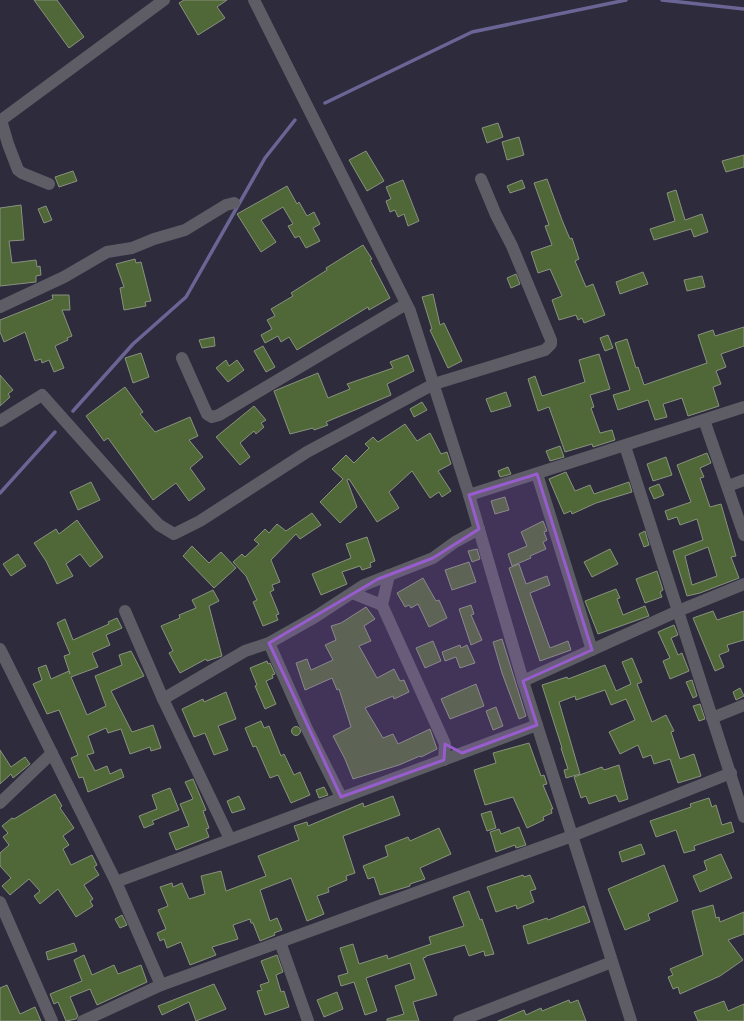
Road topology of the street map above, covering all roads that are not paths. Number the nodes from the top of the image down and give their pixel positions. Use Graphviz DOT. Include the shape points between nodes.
graph roads {
  1 [pos="164,0"];
  2 [pos="254,0"];
  3 [pos="0,121"];
  4 [pos="481,179"];
  5 [pos="49,184"];
  6 [pos="234,203"];
  7 [pos="406,304"];
  8 [pos="0,307"];
  9 [pos="182,358"];
  10 [pos="434,384"];
  11 [pos="744,407"];
  12 [pos="704,420"];
  13 [pos="0,421"];
  14 [pos="625,446"];
  15 [pos="537,474"];
  16 [pos="744,480"];
  17 [pos="728,486"];
  18 [pos="469,495"];
  19 [pos="479,529"];
  20 [pos="744,535"];
  21 [pos="389,575"];
  22 [pos="744,584"];
  23 [pos="352,593"];
  24 [pos="382,605"];
  25 [pos="125,611"];
  26 [pos="678,611"];
  27 [pos="269,643"];
  28 [pos="0,649"];
  29 [pos="592,650"];
  30 [pos="523,681"];
  31 [pos="163,699"];
  32 [pos="744,705"];
  33 [pos="712,718"];
  34 [pos="537,724"];
  35 [pos="445,744"];
  36 [pos="52,753"];
  37 [pos="462,753"];
  38 [pos="444,760"];
  39 [pos="731,773"];
  40 [pos="341,797"];
  41 [pos="0,803"];
  42 [pos="744,817"];
  43 [pos="572,836"];
  44 [pos="230,839"];
  45 [pos="116,882"];
  46 [pos="0,902"];
  47 [pos="280,942"];
  48 [pos="612,962"];
  49 [pos="161,985"];
  50 [pos="52,1021"];
  51 [pos="83,1021"];
  52 [pos="308,1021"];
  53 [pos="459,1021"];
  54 [pos="631,1021"];
  1 -- 3 [label="street"];
  2 -- 7 [label="street"];
  3 -- 5 [label="street" via="18,170"];
  4 -- 10 [label="street" via="512,246 551,344 545,350"];
  6 -- 8 [label="street" via="226,205 186,230 132,248 107,252 64,277"];
  7 -- 9 [label="street" via="212,417 207,414"];
  7 -- 10 [label="street"];
  10 -- 13 [label="street" via="307,452 200,521 174,534 159,525 140,506 42,394"];
  10 -- 18 [label="street"];
  11 -- 12 [label="street"];
  12 -- 14 [label="street"];
  12 -- 17 [label="street"];
  14 -- 15 [label="street"];
  14 -- 26 [label="street"];
  15 -- 18 [label="street"];
  15 -- 29 [label="street"];
  16 -- 17 [label="street"];
  17 -- 20 [label="street"];
  18 -- 19 [label="street"];
  19 -- 21 [label="street" via="455,542 434,558"];
  19 -- 30 [label="street"];
  21 -- 23 [label="street"];
  21 -- 24 [label="street"];
  22 -- 26 [label="street"];
  23 -- 24 [label="street"];
  23 -- 27 [label="street"];
  24 -- 35 [label="street"];
  25 -- 31 [label="street"];
  26 -- 29 [label="street"];
  26 -- 33 [label="street"];
  27 -- 31 [label="street" via="245,651"];
  27 -- 40 [label="street"];
  28 -- 36 [label="street"];
  29 -- 30 [label="street"];
  30 -- 34 [label="street"];
  31 -- 44 [label="street"];
  32 -- 33 [label="street"];
  33 -- 39 [label="street"];
  34 -- 37 [label="street"];
  34 -- 43 [label="street"];
  35 -- 37 [label="street"];
  35 -- 38 [label="street"];
  36 -- 41 [label="street"];
  36 -- 45 [label="street"];
  37 -- 38 [label="street"];
  38 -- 40 [label="street"];
  39 -- 42 [label="street"];
  39 -- 43 [label="street"];
  40 -- 44 [label="street"];
  43 -- 47 [label="street"];
  43 -- 48 [label="street"];
  44 -- 45 [label="street"];
  45 -- 49 [label="street"];
  46 -- 50 [label="street"];
  47 -- 49 [label="street"];
  47 -- 52 [label="street"];
  48 -- 53 [label="street"];
  48 -- 54 [label="street"];
  49 -- 51 [label="street"];
}
